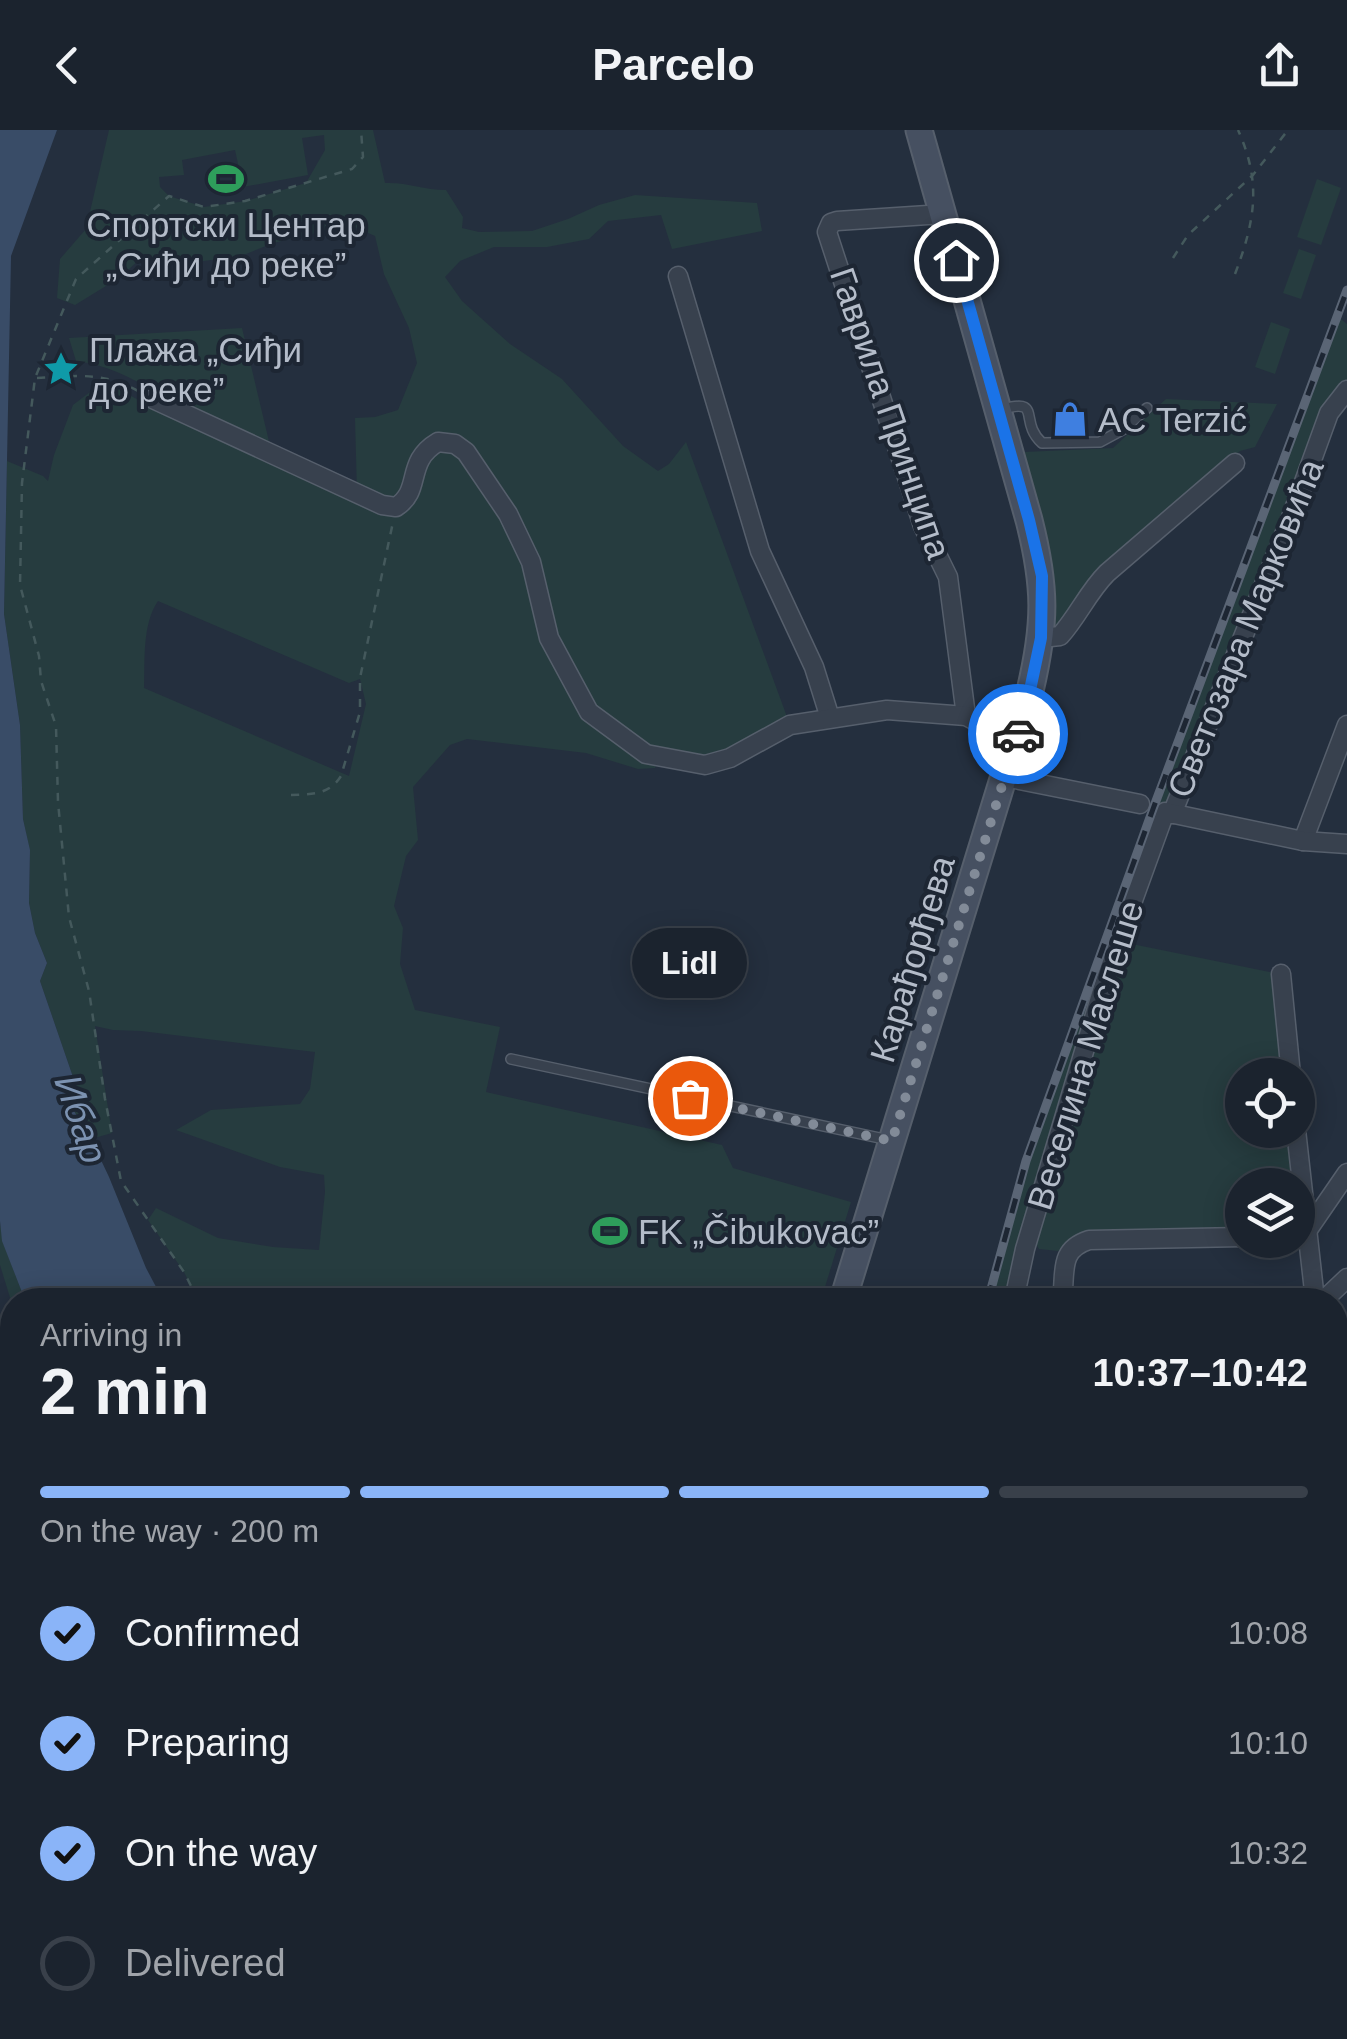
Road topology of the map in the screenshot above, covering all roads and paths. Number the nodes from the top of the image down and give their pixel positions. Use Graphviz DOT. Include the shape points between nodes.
graph roads {
  1 [pos="361,130"];
  2 [pos="920,130"];
  3 [pos="1238,130"];
  4 [pos="1288,130"];
  5 [pos="1253,175"];
  6 [pos="943,214"];
  7 [pos="1173,258"];
  8 [pos="1235,274"];
  9 [pos="678,276"];
  10 [pos="35,378"];
  11 [pos="1347,390"];
  12 [pos="153,399"];
  13 [pos="1147,408"];
  14 [pos="998,410"];
  15 [pos="1235,462"];
  16 [pos="396,508"];
  17 [pos="1041,638"];
  18 [pos="966,716"];
  19 [pos="830,718"];
  20 [pos="1347,725"];
  21 [pos="1016,742"];
  22 [pos="1004,778"];
  23 [pos="290,795"];
  24 [pos="1140,804"];
  25 [pos="1168,813"];
  26 [pos="1303,841"];
  27 [pos="1347,844"];
  28 [pos="1281,974"];
  29 [pos="1289,1058"];
  30 [pos="510,1059"];
  31 [pos="892,1141"];
  32 [pos="1347,1173"];
  33 [pos="1315,1216"];
  34 [pos="1225,1237"];
  35 [pos="1308,1258"];
  36 [pos="192,1288"];
  37 [pos="847,1288"];
  38 [pos="1016,1288"];
  39 [pos="1063,1288"];
  40 [pos="1315,1288"];
  1 -- 10 [label="path" via="363,156 352,169 246,201 204,207 169,196 76,279"];
  2 -- 6 [label="street, Карађорђева"];
  3 -- 5 [label="path"];
  4 -- 5 [label="path"];
  5 -- 7 [label="path" via="1188,234"];
  5 -- 8 [label="path" via="1251,225"];
  6 -- 14 [label="street, Карађорђева"];
  6 -- 18 [label="street, Гаврила Принципа" via="837,221 828,232 923,526 948,577"];
  9 -- 19 [label="street" via="760,551"];
  10 -- 12 [label="path" via="91,375 119,380"];
  10 -- 36 [label="path" via="22,483 20,585 56,726 69,917 89,991 122,1182"];
  11 -- 25 [label="street, Светозара Марковића" via="1329,414"];
  12 -- 16 [label="street"];
  13 -- 14 [label="lane" via="1112,437 1081,443 1042,443 1030,430 1025,406"];
  14 -- 17 [label="street, Карађорђева" via="1039,563"];
  15 -- 17 [label="street" via="1107,573 1060,636"];
  16 -- 19 [label="street" via="406,501 428,447 455,444 466,452 524,546 548,638 589,712 646,754 704,765 790,724"];
  16 -- 23 [label="path" via="362,662 360,712 342,776 320,794"];
  17 -- 21 [label="street, Карађорђева"];
  18 -- 19 [label="street" via="887,710"];
  18 -- 21 [label="street"];
  20 -- 26 [label="street"];
  21 -- 22 [label="street, Карађорђева"];
  22 -- 24 [label="street"];
  22 -- 31 [label="street, Карађорђева"];
  25 -- 26 [label="street"];
  25 -- 38 [label="street, Веселина Маслеше" via="1111,961"];
  26 -- 27 [label="street"];
  28 -- 29 [label="street"];
  30 -- 31 [label="lane"];
  31 -- 37 [label="street, Карађорђева"];
  32 -- 33 [label="street"];
  34 -- 39 [label="street" via="1089,1240 1074,1245 1066,1258"];
  35 -- 40 [label="street"];
}
